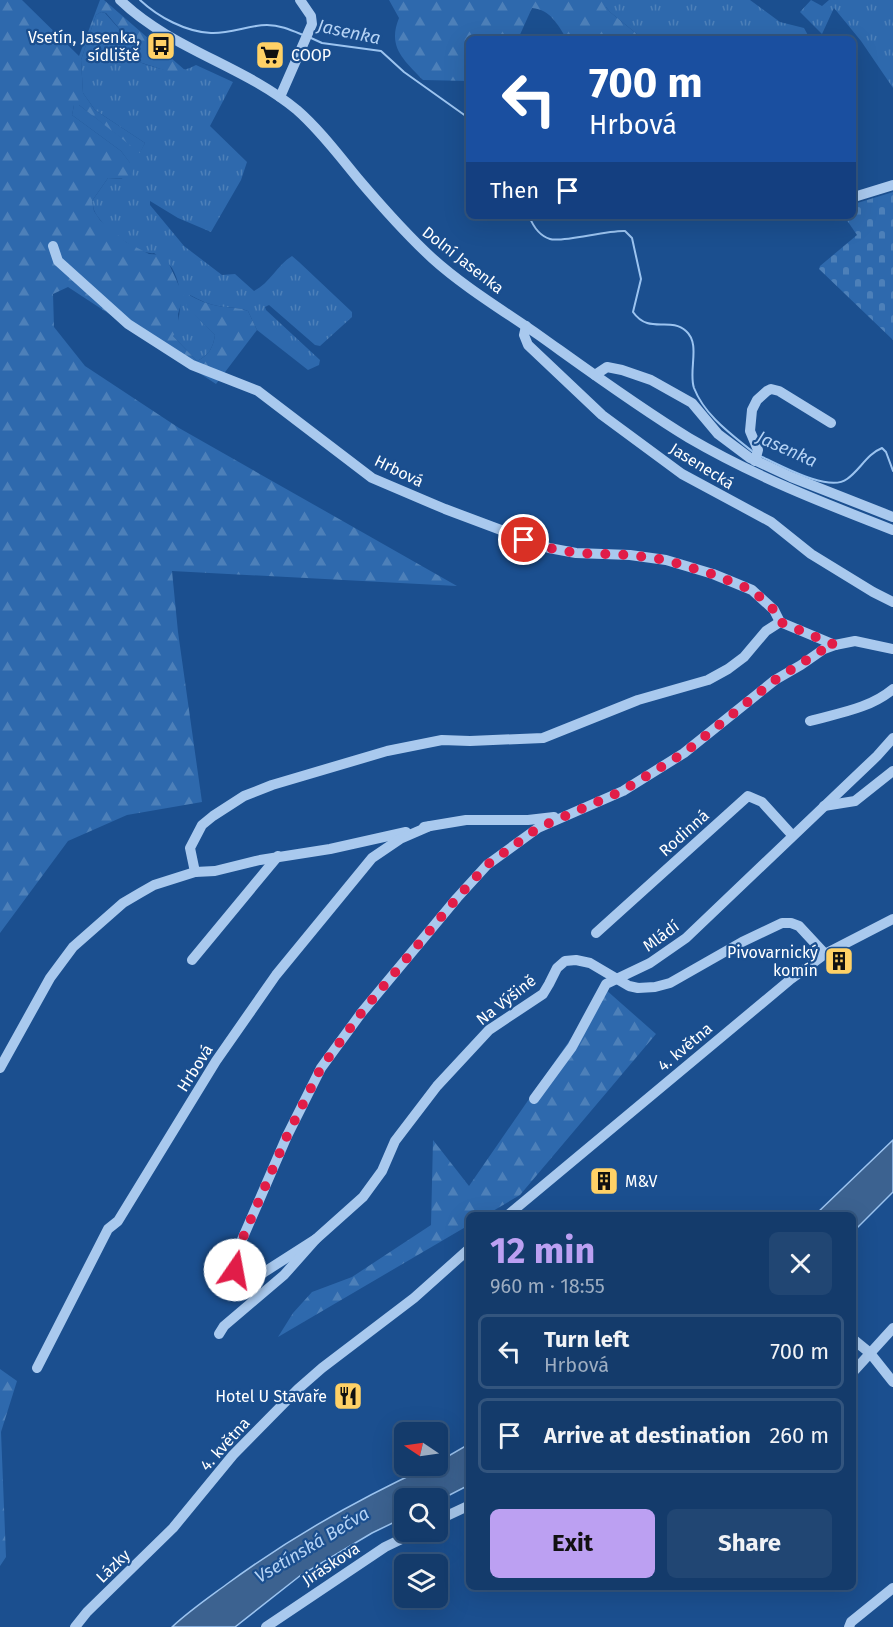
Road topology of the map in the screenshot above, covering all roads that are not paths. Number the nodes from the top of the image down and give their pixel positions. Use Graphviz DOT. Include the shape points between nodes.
graph roads {
  1 [pos="120,0"];
  2 [pos="300,0"];
  3 [pos="280,98"];
  4 [pos="893,185"];
  5 [pos="856,196"];
  6 [pos="53,246"];
  7 [pos="526,326"];
  8 [pos="595,375"];
  9 [pos="831,423"];
  10 [pos="757,457"];
  11 [pos="893,518"];
  12 [pos="893,530"];
  13 [pos="893,602"];
  14 [pos="780,622"];
  15 [pos="835,645"];
  16 [pos="893,649"];
  17 [pos="893,689"];
  18 [pos="810,721"];
  19 [pos="893,738"];
  20 [pos="893,771"];
  21 [pos="824,807"];
  22 [pos="560,817"];
  23 [pos="430,826"];
  24 [pos="792,835"];
  25 [pos="278,856"];
  26 [pos="195,872"];
  27 [pos="893,919"];
  28 [pos="596,933"];
  29 [pos="825,954"];
  30 [pos="192,960"];
  31 [pos="616,978"];
  32 [pos="0,1068"];
  33 [pos="534,1099"];
  34 [pos="512,1212"];
  35 [pos="316,1239"];
  36 [pos="466,1252"];
  37 [pos="893,1328"];
  38 [pos="219,1334"];
  39 [pos="856,1342"];
  40 [pos="870,1353"];
  41 [pos="37,1368"];
  42 [pos="856,1369"];
  43 [pos="893,1382"];
  44 [pos="466,1507"];
  45 [pos="448,1515"];
  46 [pos="173,1528"];
  47 [pos="395,1542"];
  48 [pos="893,1588"];
  49 [pos="75,1627"];
  50 [pos="266,1627"];
  51 [pos="849,1627"];
  1 -- 3 [label="street, Dolní Jasenka" via="136,16 170,38"];
  2 -- 3 [label="street" via="311,16 310,28"];
  3 -- 7 [label="street, Dolní Jasenka" via="314,126 413,241 449,272"];
  4 -- 5 [label="street"];
  6 -- 14 [label="street, Hrbová" via="58,261 128,324 192,365 258,392 372,477 549,548 666,560 712,574 752,590 774,610"];
  7 -- 8 [label="street, Dolní Jasenka"];
  7 -- 13 [label="street, Jasenecká" via="528,345 602,415 682,474 771,522 811,554"];
  8 -- 10 [label="street" via="604,368 613,368 665,387 692,403 737,450"];
  8 -- 12 [label="street, Dolní Jasenka" via="664,422 746,469"];
  9 -- 10 [label="street" via="770,389 757,400 751,415 750,431"];
  10 -- 11 [label="street"];
  14 -- 15 [label="street, Hrbová"];
  14 -- 26 [label="street" via="766,631 744,657 708,680 638,700 543,738 431,742 364,758 244,796 198,831 190,848"];
  15 -- 16 [label="street" via="855,641"];
  15 -- 22 [label="street" via="775,680 684,753 622,791"];
  17 -- 18 [label="street" via="844,713"];
  19 -- 21 [label="street, Mládí"];
  20 -- 21 [label="street" via="855,801"];
  21 -- 24 [label="street, Mládí"];
  22 -- 23 [label="street, Hrbová" via="466,820"];
  22 -- 35 [label="street" via="487,865 340,1041 321,1068 287,1136 237,1251 235,1270 244,1277 255,1278"];
  23 -- 25 [label="street, Hrbová" via="330,849"];
  23 -- 41 [label="street, Hrbová" via="400,839 372,858 276,975 216,1061 118,1221 108,1229"];
  24 -- 28 [label="street, Rodinná" via="762,802 748,796"];
  24 -- 31 [label="street, Mládí" via="686,938 650,963"];
  25 -- 26 [label="street, Hrbová"];
  25 -- 30 [label="street"];
  26 -- 32 [label="street, Hrbová" via="153,885 123,903 73,947 50,978"];
  27 -- 29 [label="street, 4. května"];
  29 -- 31 [label="street, Na Výšině" via="799,926 782,923 670,983 638,988"];
  29 -- 34 [label="street, 4. května" via="772,993"];
  31 -- 33 [label="street, Mládí" via="606,984 572,1047"];
  31 -- 35 [label="street, Na Výšině" via="590,963 576,960 565,961 556,968 543,993 489,1030 437,1086 394,1141 374,1185"];
  35 -- 38 [label="street, Na Výšině" via="284,1275"];
  36 -- 46 [label="street, 4. května" via="414,1298 298,1389 233,1455"];
  37 -- 40 [label="street"];
  39 -- 40 [label="street"];
  40 -- 42 [label="street"];
  40 -- 43 [label="street"];
  44 -- 45 [label="street"];
  46 -- 49 [label="street, Lázky"];
  47 -- 50 [label="street, Jiráskova"];
  48 -- 51 [label="street"];
}
